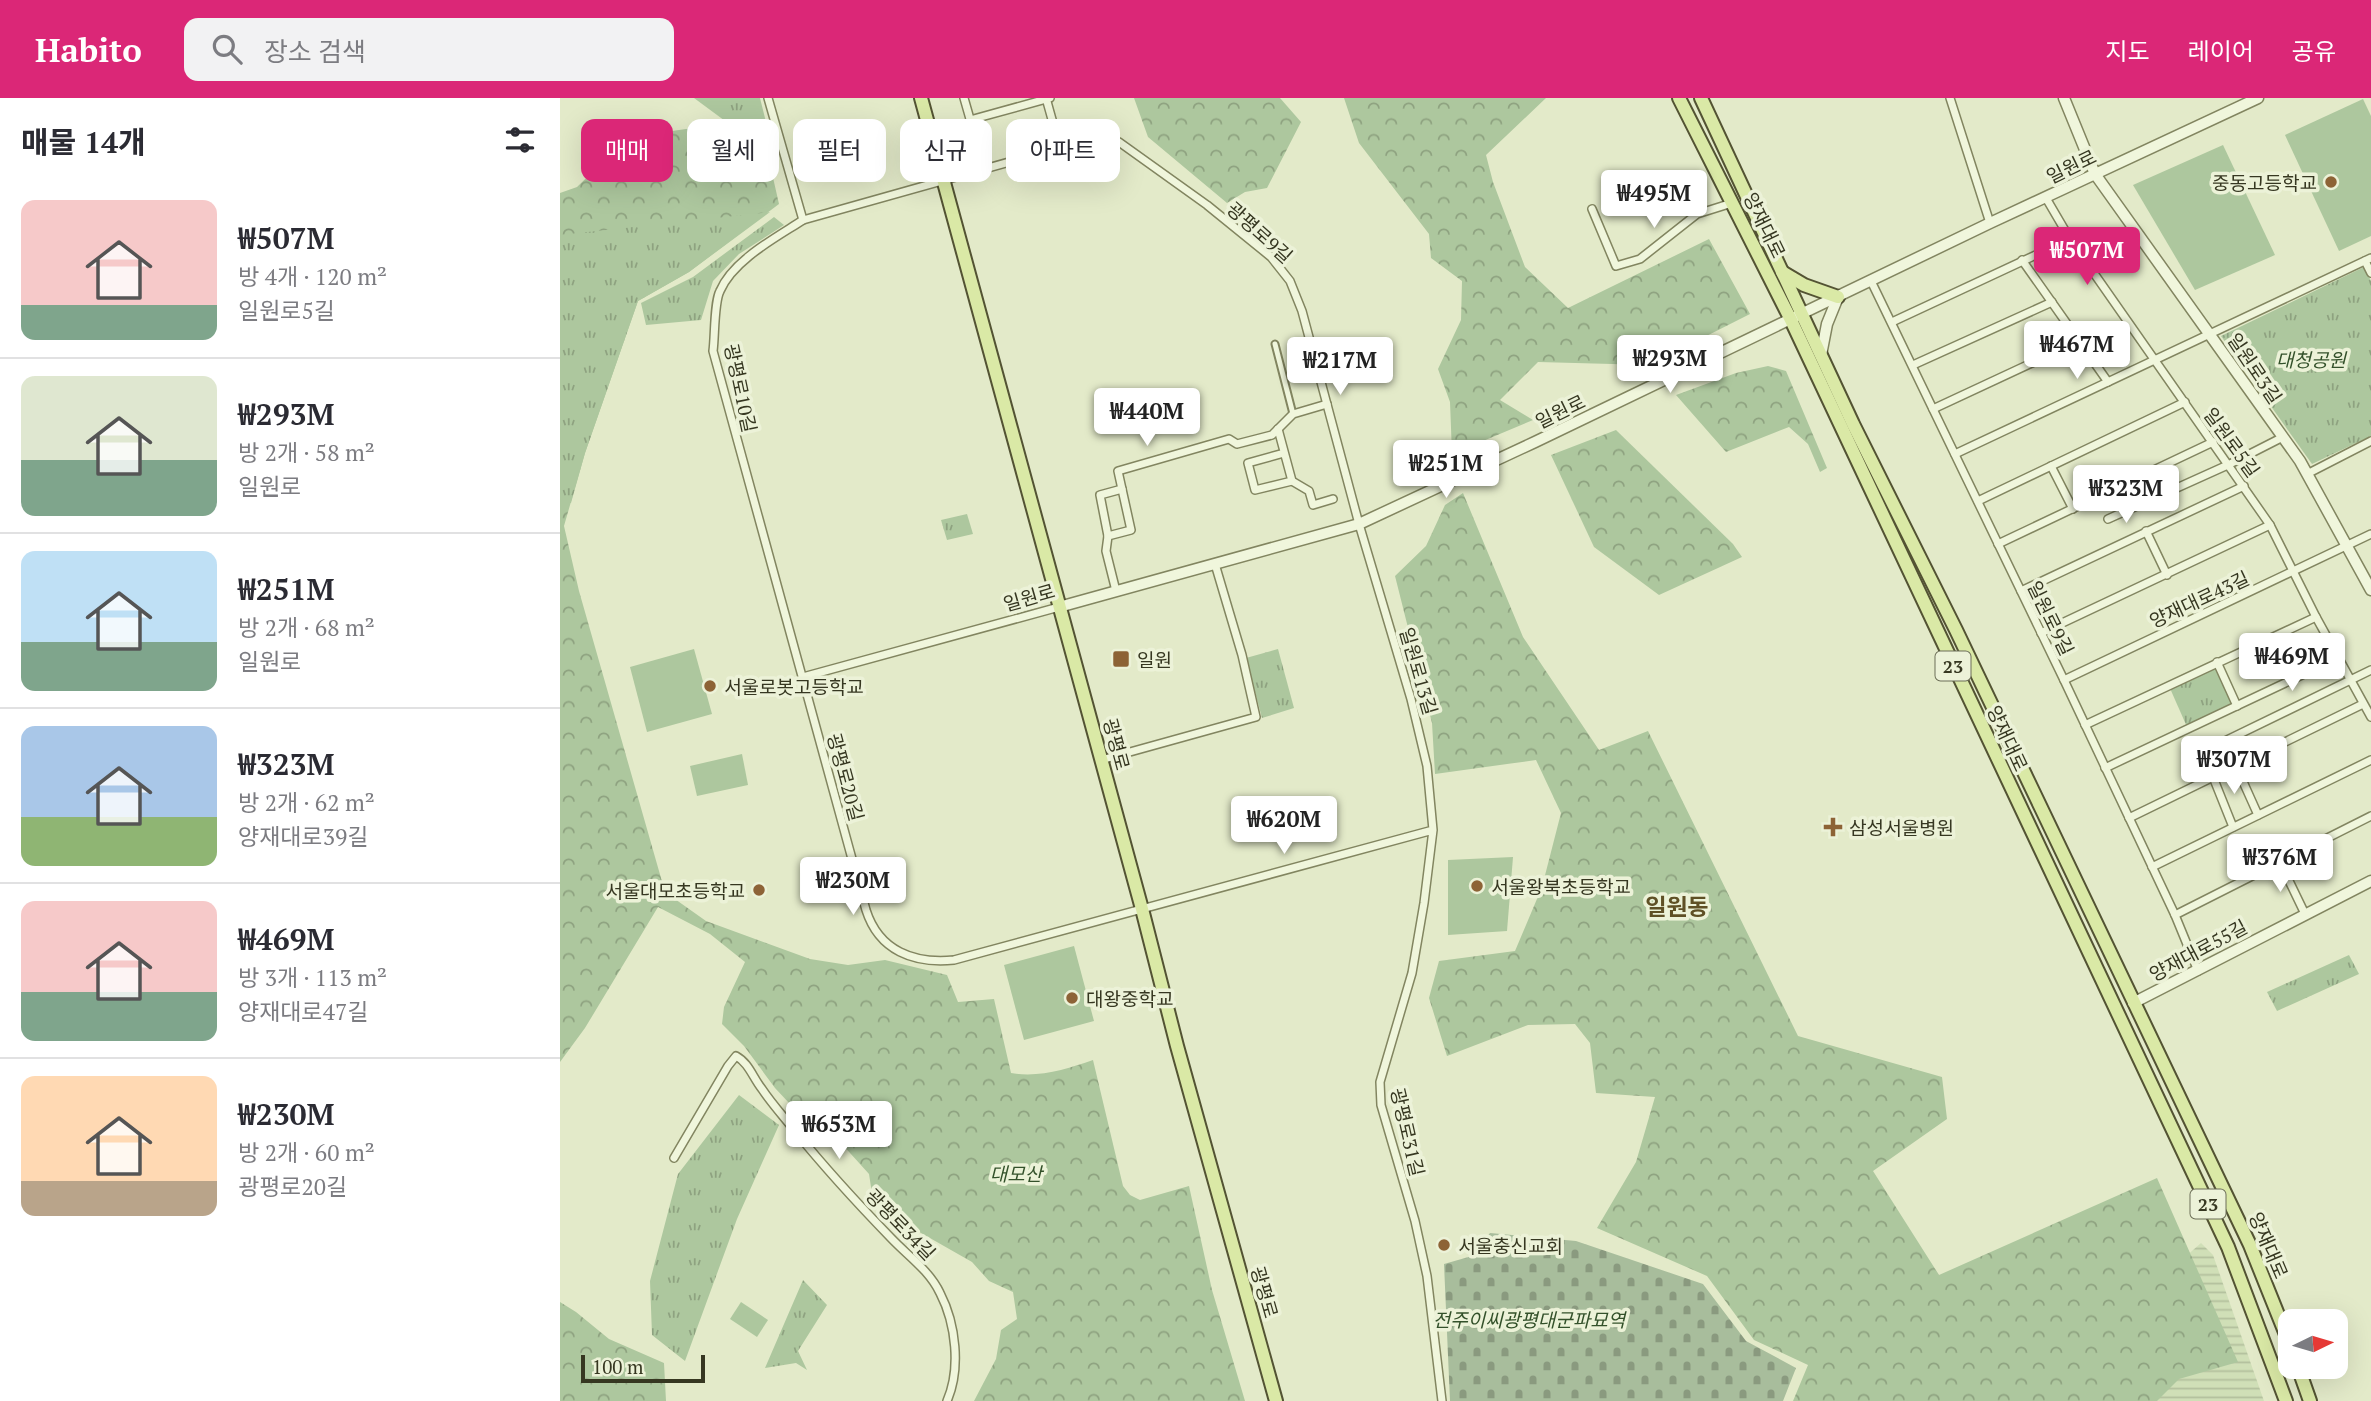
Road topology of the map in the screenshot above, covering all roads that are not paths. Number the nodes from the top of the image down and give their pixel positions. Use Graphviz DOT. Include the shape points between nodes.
graph roads {
  1 [pos="768,98"];
  2 [pos="964,98"];
  3 [pos="1047,98"];
  4 [pos="1679,98"];
  5 [pos="1701,98"];
  6 [pos="1950,98"];
  7 [pos="2064,98"];
  8 [pos="2258,98"];
  9 [pos="921,100"];
  10 [pos="926,119"];
  11 [pos="970,119"];
  12 [pos="974,119"];
  13 [pos="1052,119"];
  14 [pos="1120,143"];
  15 [pos="2095,174"];
  16 [pos="935,182"];
  17 [pos="943,182"];
  18 [pos="2046,198"];
  19 [pos="1733,202"];
  20 [pos="1592,209"];
  21 [pos="803,220"];
  22 [pos="1990,223"];
  23 [pos="2070,239"];
  24 [pos="2368,259"];
  25 [pos="2022,260"];
  26 [pos="1782,272"];
  27 [pos="2371,273"];
  28 [pos="1871,281"];
  29 [pos="1838,297"];
  30 [pos="2052,302"];
  31 [pos="1796,318"];
  32 [pos="1892,322"];
  33 [pos="2210,333"];
  34 [pos="2079,341"];
  35 [pos="1275,344"];
  36 [pos="1821,356"];
  37 [pos="2154,360"];
  38 [pos="1913,366"];
  39 [pos="2108,382"];
  40 [pos="2185,402"];
  41 [pos="1327,404"];
  42 [pos="1933,409"];
  43 [pos="1293,414"];
  44 [pos="1278,429"];
  45 [pos="2283,438"];
  46 [pos="2371,441"];
  47 [pos="2213,442"];
  48 [pos="1284,453"];
  49 [pos="1955,454"];
  50 [pos="2230,464"];
  51 [pos="2051,466"];
  52 [pos="2307,474"];
  53 [pos="1292,481"];
  54 [pos="2244,485"];
  55 [pos="1122,489"];
  56 [pos="1333,499"];
  57 [pos="1978,501"];
  58 [pos="2073,509"];
  59 [pos="2108,519"];
  60 [pos="1359,524"];
  61 [pos="2270,525"];
  62 [pos="2146,531"];
  63 [pos="2371,534"];
  64 [pos="1108,536"];
  65 [pos="1998,544"];
  66 [pos="2347,546"];
  67 [pos="1216,564"];
  68 [pos="2293,572"];
  69 [pos="2167,575"];
  70 [pos="2371,590"];
  71 [pos="1116,591"];
  72 [pos="2021,591"];
  73 [pos="781,599"];
  74 [pos="1059,607"];
  75 [pos="2316,617"];
  76 [pos="2041,633"];
  77 [pos="2338,658"];
  78 [pos="2217,662"];
  79 [pos="2371,670"];
  80 [pos="803,677"];
  81 [pos="2064,680"];
  82 [pos="2349,680"];
  83 [pos="2363,704"];
  84 [pos="2237,706"];
  85 [pos="2371,717"];
  86 [pos="2085,725"];
  87 [pos="2225,741"];
  88 [pos="1101,760"];
  89 [pos="2371,760"];
  90 [pos="2236,766"];
  91 [pos="2105,768"];
  92 [pos="2213,777"];
  93 [pos="2258,815"];
  94 [pos="2371,816"];
  95 [pos="2129,818"];
  96 [pos="2233,827"];
  97 [pos="1433,831"];
  98 [pos="2280,862"];
  99 [pos="2152,867"];
  100 [pos="2371,881"];
  101 [pos="1142,909"];
  102 [pos="2305,914"];
  103 [pos="2175,915"];
  104 [pos="2197,971"];
  105 [pos="2133,1003"];
  106 [pos="2116,1012"];
  107 [pos="674,1158"];
  108 [pos="2278,1315"];
  109 [pos="2302,1379"];
  110 [pos="947,1401"];
  111 [pos="1276,1401"];
  112 [pos="1443,1401"];
  113 [pos="2286,1401"];
  114 [pos="2310,1401"];
  1 -- 21 [label="street"];
  2 -- 11 [label="street"];
  3 -- 12 [label="street"];
  3 -- 13 [label="street"];
  4 -- 19 [label="main road, 양재대로 / 23"];
  5 -- 26 [label="main road, 양재대로 / 23"];
  6 -- 22 [label="street"];
  7 -- 15 [label="street, 일원로3길"];
  8 -- 15 [label="street, 일원로"];
  9 -- 10 [label="main road, 광평로"];
  14 -- 41 [label="street, 광평로9길" via="1270,257 1290,281"];
  15 -- 18 [label="street, 일원로"];
  15 -- 33 [label="street, 일원로3길"];
  16 -- 21 [label="street, 광평로10길"];
  17 -- 74 [label="main road, 광평로"];
  18 -- 22 [label="street, 일원로"];
  18 -- 23 [label="street, 일원로5길"];
  19 -- 20 [label="street" via="1697,214 1640,259 1616,266"];
  19 -- 31 [label="main road, 양재대로 / 23"];
  21 -- 73 [label="street, 광평로10길" via="737,266 719,291 713,351"];
  22 -- 28 [label="street, 일원로"];
  23 -- 25 [label="street"];
  23 -- 37 [label="street, 일원로5길"];
  24 -- 27 [label="street"];
  24 -- 33 [label="street"];
  25 -- 30 [label="street"];
  25 -- 32 [label="street"];
  26 -- 29 [label="main road"];
  26 -- 31 [label="main road, 양재대로 / 23"];
  28 -- 29 [label="street, 일원로"];
  28 -- 32 [label="street, 일원로9길"];
  29 -- 31 [label="street, 일원로"];
  29 -- 36 [label="street"];
  30 -- 34 [label="street"];
  30 -- 38 [label="street"];
  31 -- 36 [label="main road, 양재대로 / 23"];
  31 -- 60 [label="street, 일원로"];
  31 -- 106 [label="main road, 양재대로 / 23"];
  32 -- 38 [label="street, 일원로9길"];
  33 -- 37 [label="street"];
  33 -- 45 [label="street, 일원로3길"];
  34 -- 39 [label="street"];
  34 -- 42 [label="street"];
  35 -- 43 [label="street"];
  36 -- 105 [label="main road, 양재대로 / 23"];
  37 -- 39 [label="street"];
  37 -- 40 [label="street, 일원로5길"];
  38 -- 42 [label="street, 일원로9길"];
  39 -- 49 [label="street"];
  40 -- 47 [label="street, 일원로5길"];
  40 -- 51 [label="street"];
  41 -- 43 [label="street"];
  41 -- 60 [label="street, 일원로13길"];
  42 -- 49 [label="street, 일원로9길"];
  43 -- 44 [label="street"];
  44 -- 48 [label="street"];
  44 -- 55 [label="street" via="1272,435 1237,444 1229,439 1118,471"];
  45 -- 50 [label="street"];
  45 -- 52 [label="street, 일원로3길"];
  46 -- 52 [label="street"];
  47 -- 50 [label="street, 일원로5길"];
  47 -- 58 [label="street"];
  48 -- 53 [label="street"];
  48 -- 53 [label="street" via="1248,463 1255,490"];
  49 -- 57 [label="street, 일원로9길"];
  50 -- 54 [label="street, 일원로5길"];
  50 -- 59 [label="street"];
  51 -- 57 [label="street"];
  51 -- 58 [label="street"];
  52 -- 66 [label="street, 일원로3길"];
  53 -- 56 [label="street" via="1309,491 1313,505"];
  54 -- 61 [label="street, 일원로5길"];
  54 -- 62 [label="street"];
  55 -- 64 [label="street" via="1100,495"];
  55 -- 64 [label="street" via="1131,530"];
  57 -- 65 [label="street, 일원로9길"];
  58 -- 65 [label="street"];
  60 -- 67 [label="street, 일원로"];
  60 -- 97 [label="street, 일원로13길" via="1411,699 1427,766"];
  61 -- 68 [label="street, 일원로5길"];
  61 -- 69 [label="street"];
  62 -- 69 [label="street"];
  62 -- 72 [label="street"];
  63 -- 66 [label="street, 양재대로43길"];
  64 -- 71 [label="street" via="1106,551"];
  65 -- 72 [label="street, 일원로9길"];
  66 -- 68 [label="street, 양재대로43길"];
  66 -- 70 [label="street, 일원로3길"];
  67 -- 71 [label="street, 일원로"];
  67 -- 88 [label="street" via="1256,717"];
  68 -- 75 [label="street, 일원로5길"];
  68 -- 81 [label="street, 양재대로43길"];
  69 -- 76 [label="street"];
  71 -- 74 [label="street, 일원로"];
  72 -- 76 [label="street, 일원로9길"];
  73 -- 80 [label="street, 광평로20길"];
  74 -- 80 [label="street, 일원로"];
  74 -- 88 [label="main road, 광평로"];
  75 -- 77 [label="street, 일원로5길"];
  75 -- 78 [label="street"];
  76 -- 81 [label="street, 일원로9길"];
  77 -- 82 [label="street, 일원로5길"];
  77 -- 84 [label="street"];
  78 -- 84 [label="street"];
  78 -- 86 [label="street"];
  79 -- 82 [label="street"];
  80 -- 101 [label="street, 광평로20길" via="872,928 894,949 922,960 954,960"];
  81 -- 86 [label="street, 일원로9길"];
  82 -- 83 [label="street, 일원로5길"];
  82 -- 87 [label="street"];
  83 -- 85 [label="street, 일원로5길"];
  83 -- 90 [label="street"];
  84 -- 91 [label="street"];
  86 -- 91 [label="street, 일원로9길"];
  88 -- 101 [label="main road, 광평로"];
  89 -- 93 [label="street"];
  90 -- 92 [label="street"];
  90 -- 93 [label="street"];
  91 -- 95 [label="street, 일원로9길"];
  92 -- 95 [label="street"];
  92 -- 96 [label="street"];
  93 -- 96 [label="street"];
  94 -- 98 [label="street"];
  95 -- 99 [label="street, 일원로9길"];
  96 -- 99 [label="street"];
  97 -- 101 [label="street, 광평로20길"];
  97 -- 112 [label="street, 광평로31길" via="1412,973 1380,1082 1381,1105 1427,1276"];
  98 -- 102 [label="street"];
  98 -- 103 [label="street"];
  99 -- 103 [label="street, 일원로9길"];
  100 -- 102 [label="street, 양재대로55길"];
  101 -- 111 [label="main road, 광평로"];
  102 -- 104 [label="street, 양재대로55길"];
  103 -- 104 [label="street, 일원로9길"];
  104 -- 105 [label="street, 양재대로55길"];
  105 -- 106 [label="street, 양재대로55길"];
  105 -- 108 [label="main road, 양재대로 / 23" via="2250,1245"];
  106 -- 113 [label="main road, 양재대로 / 23" via="2228,1247"];
  107 -- 110 [label="street, 광평로34길" via="728,1066 736,1056 744,1061 797,1134 940,1291 953,1331 955,1365"];
  109 -- 114 [label="main road"];
}
